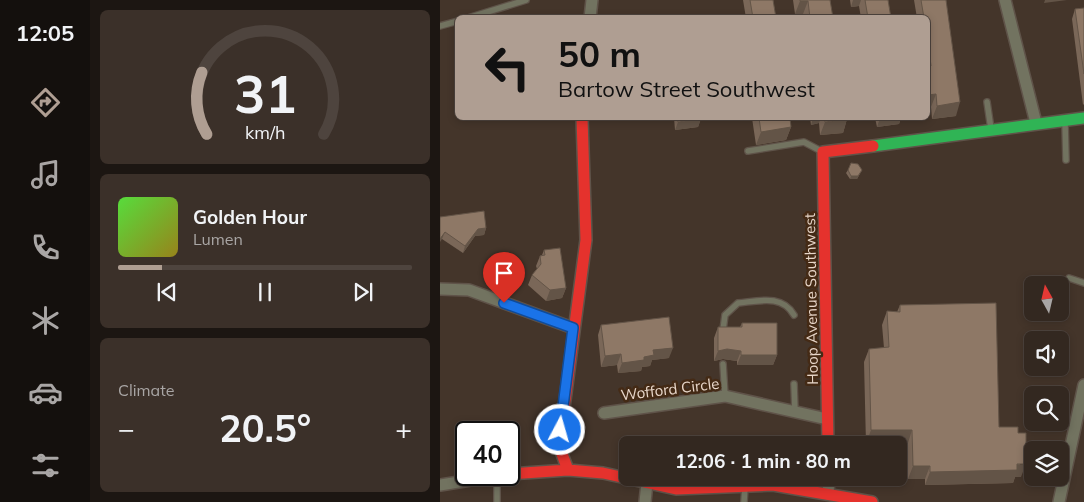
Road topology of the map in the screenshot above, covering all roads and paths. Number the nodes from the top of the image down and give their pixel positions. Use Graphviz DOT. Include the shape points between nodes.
graph roads {
  1 [pos="526,0"];
  2 [pos="592,0"];
  3 [pos="1006,0"];
  4 [pos="478,15"];
  5 [pos="590,15"];
  6 [pos="455,22"];
  7 [pos="440,26"];
  8 [pos="987,102"];
  9 [pos="1084,118"];
  10 [pos="582,120"];
  11 [pos="1065,120"];
  12 [pos="1036,124"];
  13 [pos="991,130"];
  14 [pos="748,151"];
  15 [pos="823,152"];
  16 [pos="1066,160"];
  17 [pos="1070,278"];
  18 [pos="1084,284"];
  19 [pos="440,289"];
  20 [pos="794,315"];
  21 [pos="573,328"];
  22 [pos="724,330"];
  23 [pos="724,364"];
  24 [pos="794,384"];
  25 [pos="1084,385"];
  26 [pos="725,396"];
  27 [pos="1081,402"];
  28 [pos="795,412"];
  29 [pos="604,413"];
  30 [pos="827,418"];
  31 [pos="828,436"];
  32 [pos="568,470"];
  33 [pos="520,473"];
  34 [pos="619,477"];
  35 [pos="455,482"];
  36 [pos="440,485"];
  37 [pos="498,486"];
  38 [pos="647,486"];
  39 [pos="662,486"];
  40 [pos="728,486"];
  41 [pos="746,486"];
  42 [pos="779,486"];
  43 [pos="828,486"];
  44 [pos="828,494"];
  45 [pos="497,502"];
  46 [pos="645,502"];
  47 [pos="744,502"];
  48 [pos="872,502"];
  49 [pos="1059,502"];
  1 -- 4 [label="lane"];
  2 -- 5 [label="street"];
  3 -- 12 [label="street"];
  6 -- 7 [label="lane"];
  8 -- 13 [label="lane"];
  9 -- 11 [label="street"];
  10 -- 21 [label="street" via="586,222"];
  11 -- 12 [label="street"];
  11 -- 16 [label="lane"];
  12 -- 13 [label="street"];
  13 -- 15 [label="street"];
  14 -- 15 [label="lane" via="804,142"];
  15 -- 30 [label="street, Hoop Avenue Southwest"];
  17 -- 18 [label="lane"];
  19 -- 21 [label="street" via="469,290"];
  20 -- 22 [label="lane" via="788,305 780,302 738,303 725,315"];
  21 -- 32 [label="street" via="559,446"];
  23 -- 26 [label="lane"];
  24 -- 28 [label="lane"];
  25 -- 27 [label="street"];
  26 -- 28 [label="street, Wofford Circle"];
  26 -- 29 [label="street, Wofford Circle"];
  27 -- 49 [label="street"];
  28 -- 30 [label="street, Wofford Circle"];
  30 -- 31 [label="street, Hoop Avenue Southwest"];
  32 -- 33 [label="street"];
  32 -- 34 [label="street"];
  35 -- 36 [label="street"];
  37 -- 45 [label="lane"];
  38 -- 46 [label="street"];
  39 -- 40 [label="street" via="676,489"];
  41 -- 47 [label="lane"];
  42 -- 44 [label="street"];
  43 -- 44 [label="street"];
  44 -- 48 [label="street"];
}
